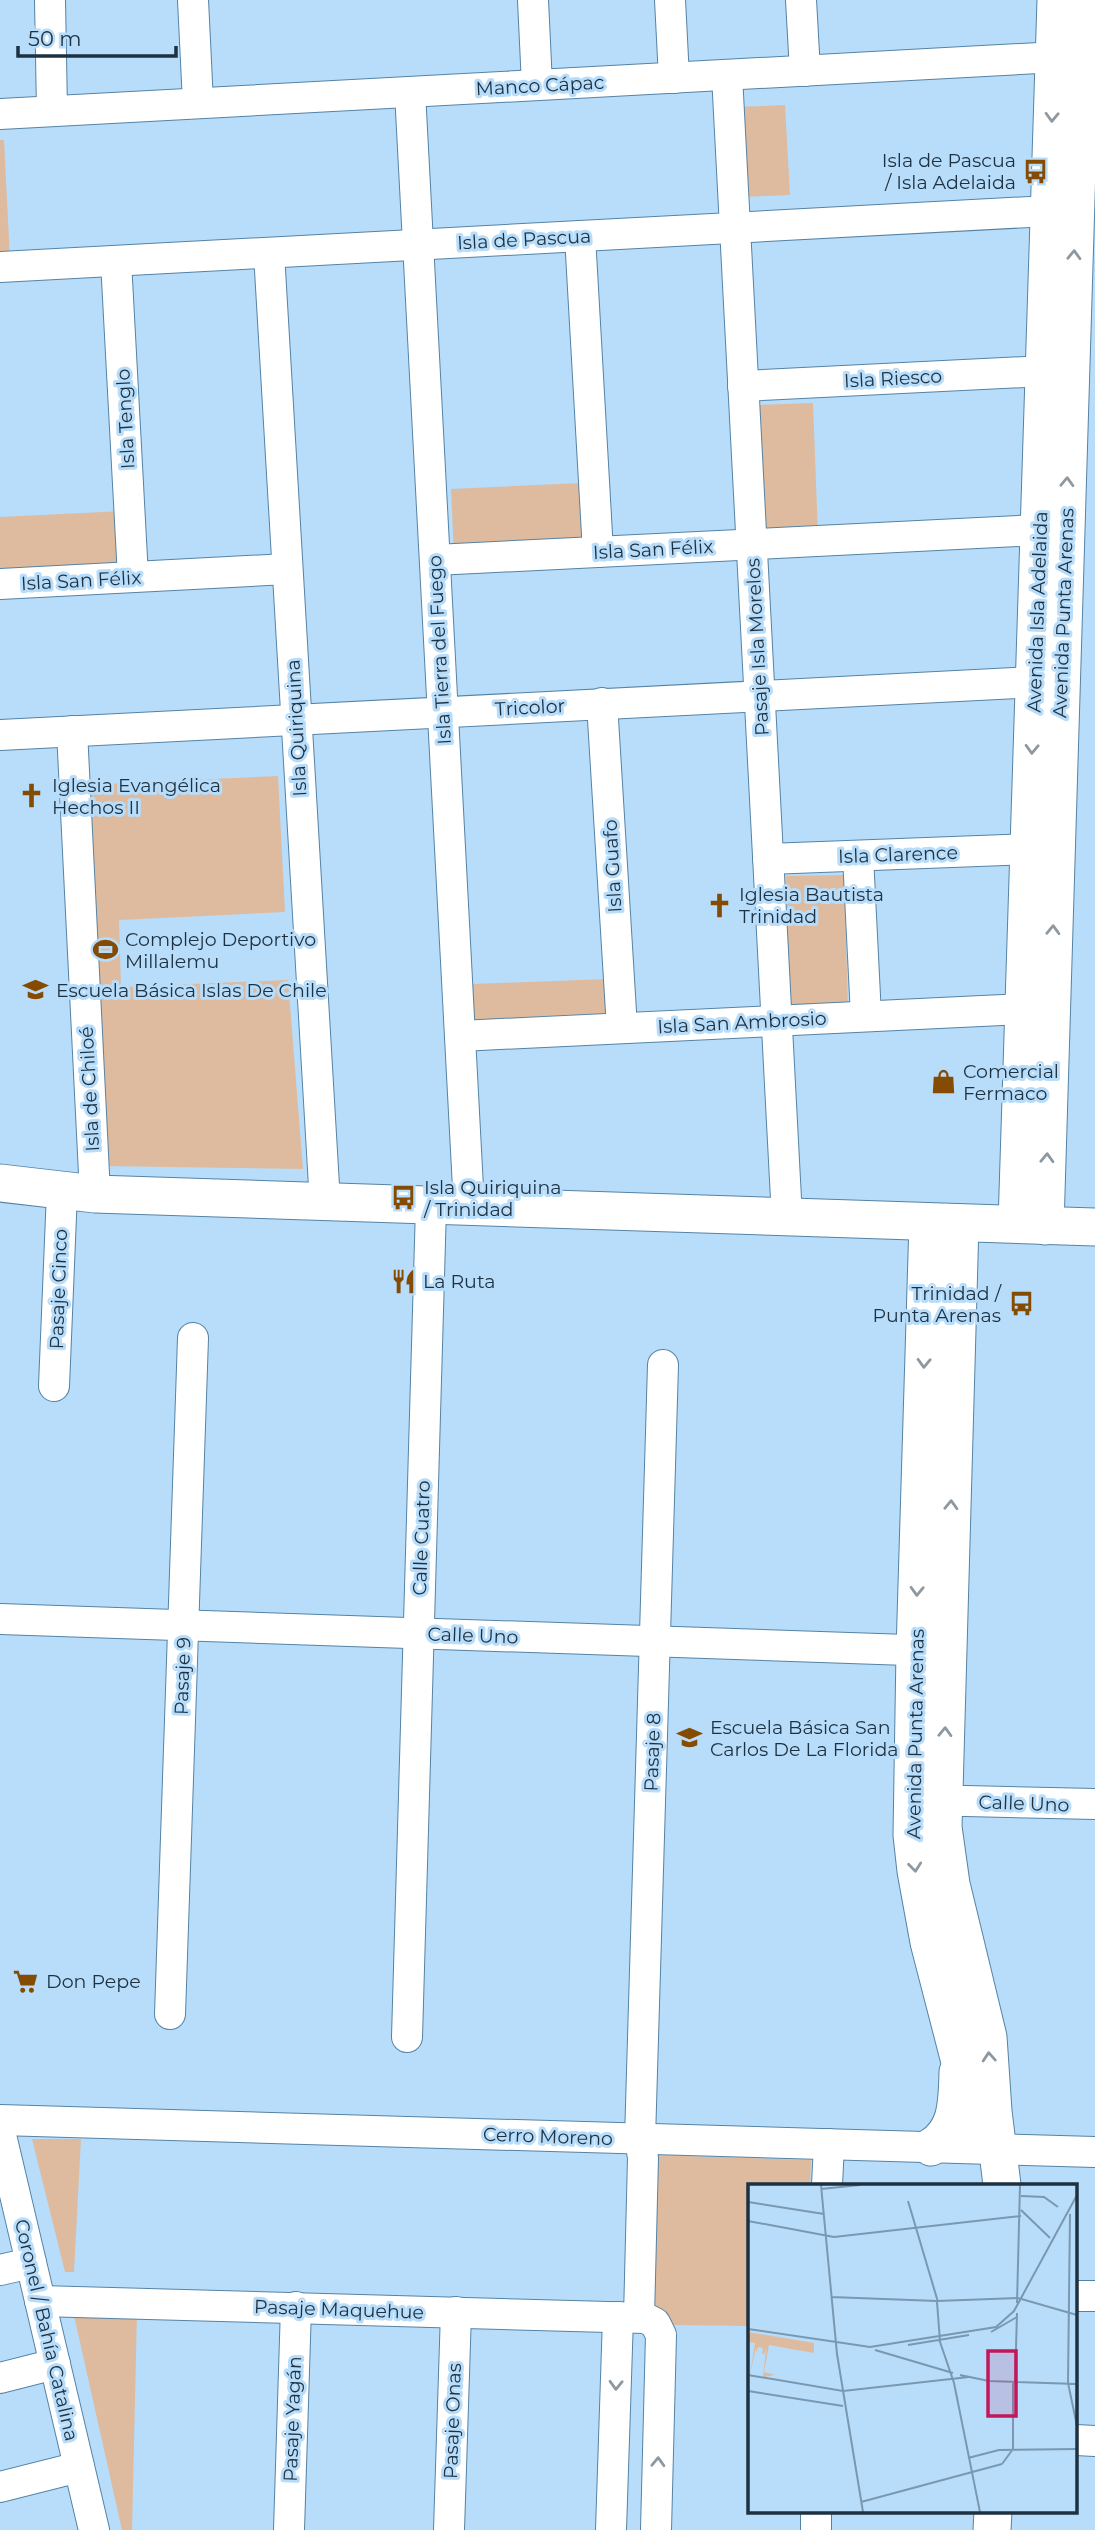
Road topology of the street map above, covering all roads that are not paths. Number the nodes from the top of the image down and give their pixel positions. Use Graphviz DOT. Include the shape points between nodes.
graph roads {
  1 [pos="50,0"];
  2 [pos="193,0"];
  3 [pos="533,0"];
  4 [pos="670,0"];
  5 [pos="801,0"];
  6 [pos="1056,0"];
  7 [pos="1082,0"];
  8 [pos="1067,57"];
  9 [pos="805,71"];
  10 [pos="727,75"];
  11 [pos="674,78"];
  12 [pos="537,85"];
  13 [pos="410,92"];
  14 [pos="198,103"];
  15 [pos="51,111"];
  16 [pos="0,114"];
  17 [pos="1048,211"];
  18 [pos="734,228"];
  19 [pos="580,236"];
  20 [pos="418,245"];
  21 [pos="269,253"];
  22 [pos="116,261"];
  23 [pos="0,267"];
  24 [pos="1044,371"];
  25 [pos="743,386"];
  26 [pos="1039,530"];
  27 [pos="751,544"];
  28 [pos="598,552"];
  29 [pos="435,561"];
  30 [pos="287,569"];
  31 [pos="133,577"];
  32 [pos="0,584"];
  33 [pos="1048,681"];
  34 [pos="760,695"];
  35 [pos="602,703"];
  36 [pos="443,712"];
  37 [pos="296,719"];
  38 [pos="72,731"];
  39 [pos="0,735"];
  40 [pos="1029,849"];
  41 [pos="858,856"];
  42 [pos="768,859"];
  43 [pos="1024,1009"];
  44 [pos="866,1016"];
  45 [pos="776,1021"];
  46 [pos="622,1028"];
  47 [pos="460,1036"];
  48 [pos="0,1183"];
  49 [pos="79,1193"];
  50 [pos="325,1203"];
  51 [pos="431,1207"];
  52 [pos="469,1207"];
  53 [pos="787,1218"];
  54 [pos="944,1222"];
  55 [pos="1031,1225"];
  56 [pos="1095,1227"];
  57 [pos="193,1338"];
  58 [pos="663,1365"];
  59 [pos="54,1385"];
  60 [pos="0,1619"];
  61 [pos="183,1625"];
  62 [pos="419,1633"];
  63 [pos="655,1642"];
  64 [pos="931,1651"];
  65 [pos="927,1800"];
  66 [pos="1095,1804"];
  67 [pos="170,2014"];
  68 [pos="407,2037"];
  69 [pos="958,2057"];
  70 [pos="0,2120"];
  71 [pos="0,2131"];
  72 [pos="640,2139"];
  73 [pos="829,2144"];
  74 [pos="930,2147"];
  75 [pos="998,2149"];
  76 [pos="1095,2152"];
  77 [pos="4,2166"];
  78 [pos="827,2184"];
  79 [pos="1002,2184"];
  80 [pos="31,2263"];
  81 [pos="0,2270"];
  82 [pos="40,2301"];
  83 [pos="296,2307"];
  84 [pos="456,2312"];
  85 [pos="628,2317"];
  86 [pos="55,2364"];
  87 [pos="0,2378"];
  88 [pos="79,2467"];
  89 [pos="0,2487"];
  90 [pos="816,2512"];
  91 [pos="992,2512"];
  92 [pos="94,2530"];
  93 [pos="289,2530"];
  94 [pos="449,2530"];
  95 [pos="611,2530"];
  96 [pos="656,2530"];
  97 [pos="816,2530"];
  98 [pos="992,2530"];
  1 -- 15 [label="street"];
  2 -- 14 [label="street"];
  3 -- 12 [label="street"];
  4 -- 11 [label="street"];
  5 -- 9 [label="street"];
  6 -- 8 [label="main road, Avenida Isla Adelaida"];
  7 -- 8 [label="main road, Avenida Punta Arenas"];
  8 -- 9 [label="street, Manco Cápac"];
  8 -- 17 [label="main road, Avenida Isla Adelaida, one-way"];
  33 -- 8 [label="main road, Avenida Punta Arenas, one-way"];
  9 -- 10 [label="street, Manco Cápac"];
  10 -- 11 [label="street, Manco Cápac"];
  10 -- 18 [label="street, Pasaje Isla Morelos"];
  11 -- 12 [label="street, Manco Cápac"];
  12 -- 13 [label="street, Manco Cápac"];
  13 -- 14 [label="street, Manco Cápac"];
  13 -- 20 [label="street, Isla Tierra del Fuego"];
  14 -- 15 [label="street, Manco Cápac"];
  15 -- 16 [label="street, Manco Cápac"];
  17 -- 18 [label="street, Isla de Pascua"];
  17 -- 24 [label="main road, Avenida Isla Adelaida"];
  18 -- 19 [label="street, Isla de Pascua"];
  18 -- 25 [label="street, Pasaje Isla Morelos"];
  19 -- 20 [label="street, Isla de Pascua"];
  19 -- 28 [label="street"];
  20 -- 21 [label="street, Isla de Pascua"];
  20 -- 29 [label="street, Isla Tierra del Fuego"];
  21 -- 22 [label="street, Isla de Pascua"];
  21 -- 30 [label="street, Isla Quiriquina"];
  22 -- 23 [label="street, Isla de Pascua"];
  22 -- 31 [label="street, Isla Tenglo"];
  24 -- 25 [label="street, Isla Riesco"];
  24 -- 26 [label="main road, Avenida Isla Adelaida"];
  25 -- 27 [label="street, Pasaje Isla Morelos"];
  26 -- 27 [label="street, Isla San Félix"];
  26 -- 33 [label="main road, Avenida Isla Adelaida"];
  27 -- 28 [label="street, Isla San Félix"];
  27 -- 34 [label="street, Pasaje Isla Morelos"];
  28 -- 29 [label="street, Isla San Félix"];
  29 -- 36 [label="street, Isla Tierra del Fuego"];
  30 -- 31 [label="street, Isla San Félix"];
  30 -- 37 [label="street, Isla Quiriquina"];
  31 -- 32 [label="street, Isla San Félix"];
  33 -- 34 [label="street, Tricolor"];
  33 -- 40 [label="main road, Avenida Isla Adelaida, one-way"];
  55 -- 33 [label="main road, Avenida Punta Arenas, one-way"];
  34 -- 35 [label="street, Tricolor"];
  34 -- 42 [label="street, Pasaje Isla Morelos"];
  35 -- 36 [label="street, Tricolor"];
  35 -- 46 [label="street, Isla Guafo"];
  36 -- 37 [label="street, Tricolor"];
  36 -- 47 [label="street, Isla Tierra del Fuego"];
  37 -- 38 [label="street, Tricolor"];
  37 -- 50 [label="street, Isla Quiriquina"];
  38 -- 39 [label="street, Tricolor"];
  38 -- 49 [label="street, Isla de Chiloé"];
  40 -- 41 [label="street, Isla Clarence"];
  40 -- 43 [label="main road, Avenida Isla Adelaida"];
  41 -- 42 [label="street, Isla Clarence"];
  41 -- 44 [label="street"];
  42 -- 45 [label="street, Pasaje Isla Morelos"];
  43 -- 44 [label="street, Isla San Ambrosio"];
  43 -- 55 [label="main road, Avenida Isla Adelaida"];
  44 -- 45 [label="street, Isla San Ambrosio"];
  45 -- 46 [label="street, Isla San Ambrosio"];
  45 -- 53 [label="street, Pasaje Isla Morelos"];
  46 -- 47 [label="street, Isla San Ambrosio"];
  47 -- 52 [label="street, Isla Tierra del Fuego"];
  48 -- 49 [label="main road"];
  49 -- 50 [label="main road"];
  49 -- 59 [label="street, Pasaje Cinco"];
  50 -- 51 [label="main road"];
  51 -- 52 [label="main road"];
  51 -- 62 [label="street, Calle Cuatro"];
  52 -- 53 [label="main road"];
  53 -- 54 [label="main road"];
  54 -- 55 [label="main road"];
  54 -- 64 [label="main road, Avenida Punta Arenas"];
  55 -- 56 [label="main road"];
  57 -- 61 [label="street, Pasaje 9"];
  58 -- 63 [label="street, Pasaje 8"];
  60 -- 61 [label="street, Calle Uno"];
  61 -- 62 [label="street, Calle Uno"];
  61 -- 67 [label="street, Pasaje 9"];
  62 -- 63 [label="street, Calle Uno"];
  62 -- 68 [label="street, Calle Cuatro"];
  63 -- 64 [label="street, Calle Uno"];
  63 -- 72 [label="street, Pasaje 8"];
  64 -- 65 [label="main road, Avenida Punta Arenas"];
  65 -- 66 [label="street, Calle Uno"];
  65 -- 69 [label="main road, Avenida Punta Arenas, one-way" via="914,1859 921,1907"];
  75 -- 65 [label="main road, Avenida Punta Arenas, one-way" via="988,2037 951,1884 943,1827"];
  69 -- 74 [label="main road" via="953,2124"];
  69 -- 75 [label="main road, Avenida Punta Arenas" via="976,2111"];
  70 -- 72 [label="street, Cerro Moreno"];
  71 -- 77 [label="street, Coronel / Bahía Catalina"];
  72 -- 73 [label="street, Cerro Moreno"];
  72 -- 85 [label="street, Pasaje 8" via="643,2158"];
  73 -- 74 [label="street, Cerro Moreno"];
  73 -- 78 [label="street"];
  74 -- 75 [label="street, Cerro Moreno"];
  75 -- 76 [label="street, Cerro Moreno"];
  75 -- 79 [label="main road, Avenida Punta Arenas"];
  77 -- 80 [label="street, Coronel / Bahía Catalina"];
  80 -- 81 [label="street"];
  80 -- 82 [label="street, Coronel / Bahía Catalina"];
  82 -- 83 [label="street, Pasaje Maquehue"];
  82 -- 86 [label="street, Coronel / Bahía Catalina"];
  83 -- 84 [label="street, Pasaje Maquehue"];
  83 -- 93 [label="street, Pasaje Yagán"];
  84 -- 85 [label="street, Pasaje Maquehue"];
  84 -- 94 [label="street, Pasaje Onas"];
  85 -- 95 [label="street, Pasaje 8, one-way"];
  96 -- 85 [label="street, one-way" via="661,2334 655,2323"];
  86 -- 87 [label="street"];
  86 -- 88 [label="street, Coronel / Bahía Catalina"];
  88 -- 89 [label="street"];
  88 -- 92 [label="street, Coronel / Bahía Catalina"];
  90 -- 97 [label="street"];
  91 -- 98 [label="main road"];
}
